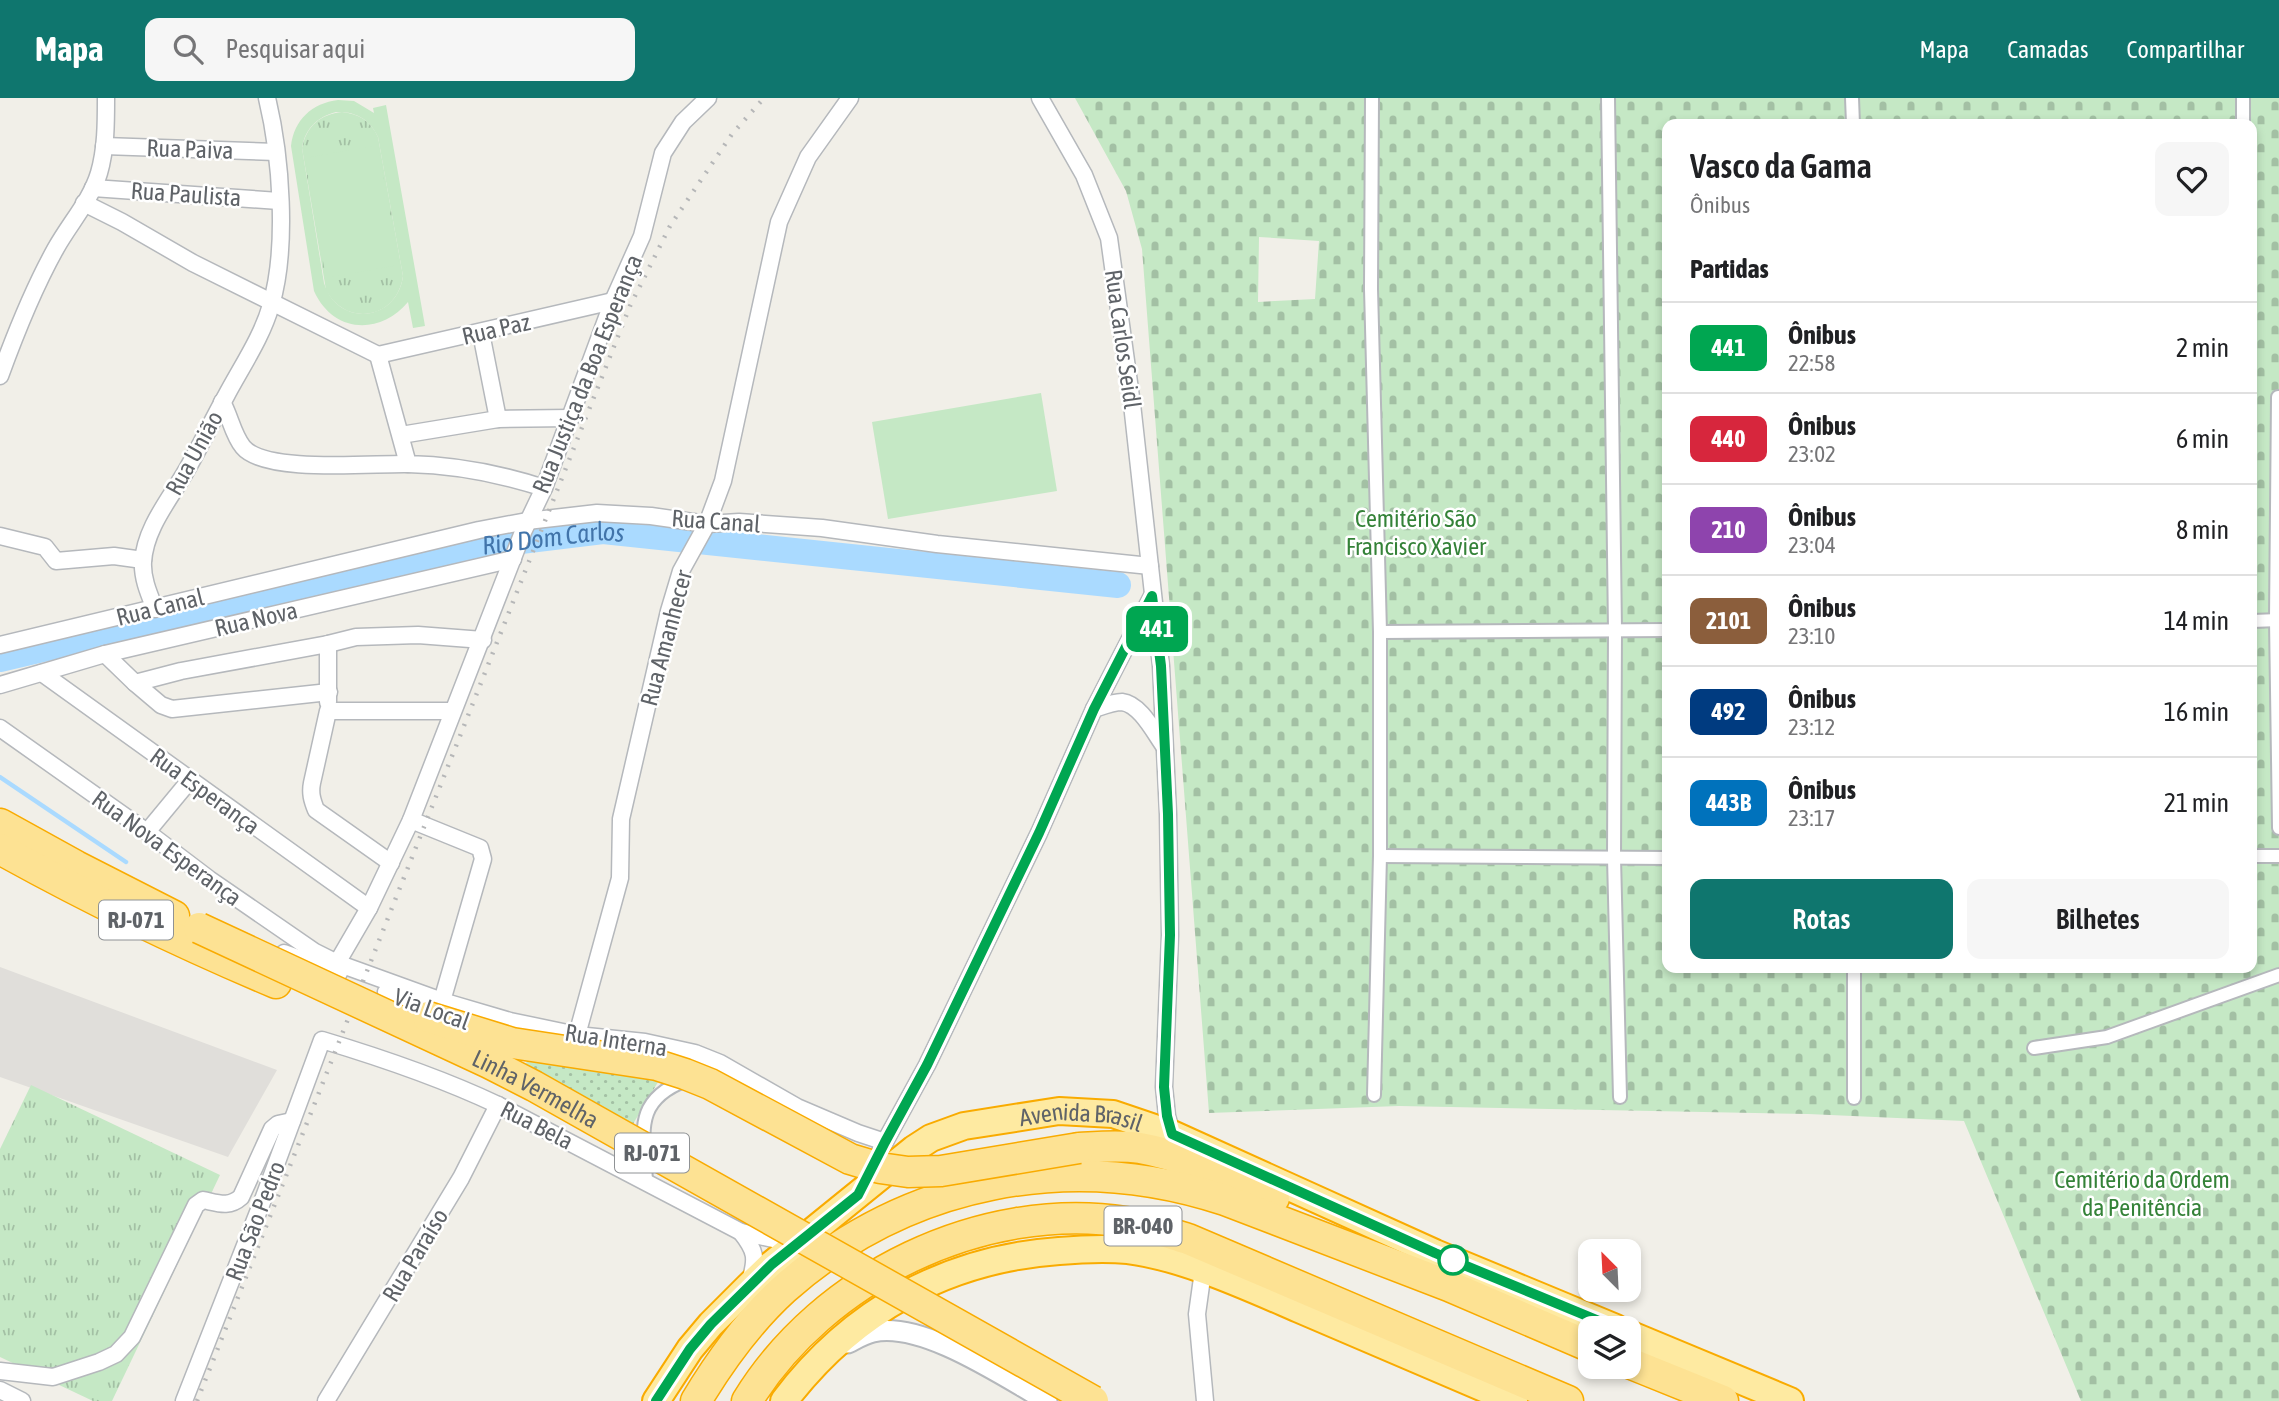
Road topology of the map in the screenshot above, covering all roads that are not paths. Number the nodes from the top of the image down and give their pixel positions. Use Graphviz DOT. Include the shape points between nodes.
graph roads {
  1 [pos="106,98"];
  2 [pos="267,98"];
  3 [pos="708,98"];
  4 [pos="850,98"];
  5 [pos="1040,98"];
  6 [pos="1372,98"];
  7 [pos="1608,98"];
  8 [pos="1852,98"];
  9 [pos="2243,98"];
  10 [pos="1853,119"];
  11 [pos="2243,119"];
  12 [pos="104,146"];
  13 [pos="276,152"];
  14 [pos="93,188"];
  15 [pos="279,201"];
  16 [pos="84,203"];
  17 [pos="613,301"];
  18 [pos="272,303"];
  19 [pos="481,333"];
  20 [pos="378,355"];
  21 [pos="0,376"];
  22 [pos="2278,397"];
  23 [pos="222,402"];
  24 [pos="570,418"];
  25 [pos="498,419"];
  26 [pos="401,435"];
  27 [pos="408,464"];
  28 [pos="544,488"];
  29 [pos="525,526"];
  30 [pos="705,529"];
  31 [pos="0,537"];
  32 [pos="515,554"];
  33 [pos="143,560"];
  34 [pos="1150,566"];
  35 [pos="1152,596"];
  36 [pos="155,609"];
  37 [pos="2277,620"];
  38 [pos="2257,621"];
  39 [pos="1662,630"];
  40 [pos="1615,631"];
  41 [pos="1380,632"];
  42 [pos="483,640"];
  43 [pos="328,644"];
  44 [pos="0,645"];
  45 [pos="105,654"];
  46 [pos="42,673"];
  47 [pos="135,683"];
  48 [pos="0,685"];
  49 [pos="329,692"];
  50 [pos="1094,709"];
  51 [pos="328,711"];
  52 [pos="452,711"];
  53 [pos="0,729"];
  54 [pos="1164,746"];
  55 [pos="190,780"];
  56 [pos="0,813"];
  57 [pos="411,820"];
  58 [pos="0,824"];
  59 [pos="2279,828"];
  60 [pos="147,832"];
  61 [pos="0,849"];
  62 [pos="1380,856"];
  63 [pos="2257,856"];
  64 [pos="2279,856"];
  65 [pos="1614,858"];
  66 [pos="1662,858"];
  67 [pos="391,863"];
  68 [pos="369,908"];
  69 [pos="200,928"];
  70 [pos="337,963"];
  71 [pos="1854,973"];
  72 [pos="2279,975"];
  73 [pos="442,1001"];
  74 [pos="577,1035"];
  75 [pos="322,1040"];
  76 [pos="2034,1048"];
  77 [pos="720,1063"];
  78 [pos="704,1073"];
  79 [pos="1374,1096"];
  80 [pos="1620,1097"];
  81 [pos="1854,1098"];
  82 [pos="498,1105"];
  83 [pos="292,1121"];
  84 [pos="1172,1134"];
  85 [pos="881,1149"];
  86 [pos="646,1182"];
  87 [pos="858,1195"];
  88 [pos="741,1232"];
  89 [pos="811,1233"];
  90 [pos="1203,1271"];
  91 [pos="1449,1286"];
  92 [pos="748,1287"];
  93 [pos="1587,1316"];
  94 [pos="741,1335"];
  95 [pos="1641,1339"];
  96 [pos="1578,1341"];
  97 [pos="827,1351"];
  98 [pos="1641,1368"];
  99 [pos="0,1371"];
  100 [pos="0,1390"];
  101 [pos="22,1401"];
  102 [pos="184,1401"];
  103 [pos="326,1401"];
  104 [pos="656,1401"];
  105 [pos="682,1401"];
  106 [pos="696,1401"];
  107 [pos="747,1401"];
  108 [pos="784,1401"];
  109 [pos="1048,1401"];
  110 [pos="1070,1401"];
  111 [pos="1093,1401"];
  112 [pos="1205,1401"];
  113 [pos="1514,1401"];
  114 [pos="1568,1401"];
  115 [pos="1723,1401"];
  116 [pos="1790,1401"];
  1 -- 12 [label="street"];
  2 -- 13 [label="street, Rua União"];
  3 -- 17 [label="street, Rua Justiça da Boa Esperança" via="683,122 663,153 642,236"];
  4 -- 30 [label="street, Rua Amanhecer" via="808,157 779,222 723,481"];
  5 -- 34 [label="street, Rua Carlos Seidl" via="1084,175 1109,238"];
  6 -- 41 [label="street" via="1371,289"];
  7 -- 40 [label="street"];
  8 -- 10 [label="street"];
  9 -- 11 [label="street"];
  12 -- 13 [label="street, Rua Paiva"];
  12 -- 14 [label="street"];
  13 -- 15 [label="street, Rua União"];
  14 -- 15 [label="street, Rua Paulista"];
  14 -- 16 [label="street"];
  15 -- 18 [label="street, Rua União" via="279,258"];
  16 -- 18 [label="street"];
  16 -- 21 [label="street" via="27,307"];
  17 -- 19 [label="street, Rua Paz"];
  17 -- 24 [label="street, Rua Justiça da Boa Esperança"];
  18 -- 20 [label="street"];
  18 -- 23 [label="street, Rua União"];
  19 -- 20 [label="street, Rua Paz"];
  19 -- 25 [label="street"];
  20 -- 26 [label="street"];
  22 -- 37 [label="street"];
  23 -- 27 [label="street" via="240,442 256,457 297,464"];
  23 -- 33 [label="street, Rua União" via="154,526"];
  24 -- 25 [label="street"];
  24 -- 28 [label="street, Rua Justiça da Boa Esperança"];
  25 -- 26 [label="street"];
  26 -- 27 [label="street"];
  27 -- 28 [label="street" via="476,469"];
  28 -- 29 [label="street, Rua Justiça da Boa Esperança"];
  29 -- 30 [label="street, Rua Canal" via="597,513 651,516"];
  29 -- 32 [label="street, Rua Justiça da Boa Esperança"];
  29 -- 36 [label="street, Rua Canal" via="468,532"];
  30 -- 34 [label="street, Rua Canal" via="739,523 822,528"];
  30 -- 74 [label="street, Rua Amanhecer" via="677,581 669,611 621,819 620,878"];
  31 -- 33 [label="street" via="45,547 56,561 114,556"];
  32 -- 42 [label="street, Rua Justiça da Boa Esperança"];
  32 -- 45 [label="street, Rua Nova"];
  33 -- 36 [label="street, Rua União"];
  34 -- 35 [label="street, Rua Carlos Seidl"];
  35 -- 50 [label="street"];
  35 -- 54 [label="street, Rua Carlos Seidl"];
  36 -- 44 [label="street, Rua Canal"];
  37 -- 38 [label="street"];
  37 -- 59 [label="street"];
  39 -- 40 [label="street"];
  40 -- 41 [label="street"];
  40 -- 65 [label="street"];
  41 -- 62 [label="street"];
  42 -- 43 [label="street" via="387,635"];
  42 -- 52 [label="street, Rua Justiça da Boa Esperança"];
  43 -- 47 [label="street"];
  43 -- 49 [label="street"];
  45 -- 46 [label="street, Rua Nova"];
  45 -- 47 [label="street"];
  46 -- 48 [label="street, Rua Nova"];
  46 -- 55 [label="street, Rua Esperança"];
  47 -- 49 [label="street" via="172,709"];
  49 -- 51 [label="street"];
  50 -- 54 [label="street" via="1128,704"];
  50 -- 85 [label="street" via="939,1041"];
  51 -- 52 [label="street"];
  51 -- 67 [label="street" via="310,794 316,810"];
  52 -- 57 [label="street, Rua Justiça da Boa Esperança"];
  53 -- 60 [label="street, Rua Nova Esperança"];
  54 -- 84 [label="street, Rua Carlos Seidl" via="1170,935 1164,1087"];
  55 -- 60 [label="street"];
  55 -- 68 [label="street, Rua Esperança"];
  56 -- 78 [label="street, Via Local" via="60,850 162,901 433,1012 513,1036 661,1058"];
  57 -- 67 [label="street, Rua Justiça da Boa Esperança"];
  57 -- 73 [label="street" via="482,852"];
  58 -- 69 [label="highway, Linha Vermelha / RJ-071"];
  60 -- 70 [label="street, Rua Nova Esperança" via="208,879"];
  61 -- 110 [label="highway, Linha Vermelha / RJ-071" via="75,891 197,949 472,1069"];
  62 -- 65 [label="street"];
  62 -- 79 [label="street"];
  63 -- 64 [label="street"];
  65 -- 66 [label="street"];
  65 -- 80 [label="street"];
  67 -- 68 [label="street, Rua Justiça da Boa Esperança"];
  68 -- 70 [label="street, Rua Justiça da Boa Esperança"];
  69 -- 91 [label="highway, bridge" via="448,1025 512,1043 657,1065 685,1074 850,1159 880,1168 941,1171 1079,1149 1139,1148 1214,1171 1363,1238"];
  69 -- 111 [label="highway, Linha Vermelha / RJ-071, bridge" via="534,1086"];
  70 -- 73 [label="street, Rua Interna"];
  71 -- 81 [label="street"];
  72 -- 76 [label="street" via="2107,1037"];
  73 -- 74 [label="street, Rua Interna"];
  74 -- 77 [label="street, Rua Interna" via="645,1042"];
  75 -- 82 [label="street, Rua Bela" via="458,1086"];
  75 -- 83 [label="street, Rua São Pedro"];
  77 -- 78 [label="street"];
  77 -- 85 [label="street, Rua Interna"];
  78 -- 85 [label="street, Via Local" via="853,1151"];
  78 -- 86 [label="street" via="666,1088 651,1103 644,1124"];
  82 -- 86 [label="street, Rua Bela"];
  82 -- 103 [label="street, Rua Paraíso" via="461,1178"];
  83 -- 99 [label="street" via="272,1129 236,1202 203,1200 196,1205 132,1337 117,1354 53,1377"];
  83 -- 102 [label="street, Rua São Pedro"];
  84 -- 87 [label="highway, Avenida Brasil" via="1113,1114 1080,1111 964,1126 931,1138"];
  84 -- 93 [label="highway, Avenida Brasil"];
  85 -- 87 [label="street"];
  86 -- 88 [label="street, Rua Bela"];
  87 -- 89 [label="highway, Avenida Brasil"];
  88 -- 89 [label="street, Rua Bela" via="774,1239"];
  88 -- 92 [label="street" via="754,1252"];
  89 -- 92 [label="highway, Avenida Brasil"];
  90 -- 97 [label="highway" via="1129,1250 1014,1256 954,1273 898,1298"];
  90 -- 112 [label="street" via="1197,1314"];
  90 -- 113 [label="highway"];
  91 -- 94 [label="highway, Avenida Brasil / BR-040" via="1193,1189 1131,1178 1062,1175 981,1187 901,1214 808,1269"];
  91 -- 96 [label="highway, Avenida Brasil / BR-040"];
  92 -- 104 [label="highway, Avenida Brasil" via="690,1349"];
  94 -- 105 [label="highway"];
  94 -- 106 [label="highway, Avenida Brasil / BR-040"];
  95 -- 116 [label="highway"];
  97 -- 108 [label="highway"];
  97 -- 109 [label="street" via="873,1332 903,1332 938,1341"];
  98 -- 115 [label="highway"];
  100 -- 101 [label="street"];
  107 -- 114 [label="highway, BR-040" via="771,1367 817,1318 894,1266 983,1231 1052,1220 1126,1222 1188,1239"];
}
